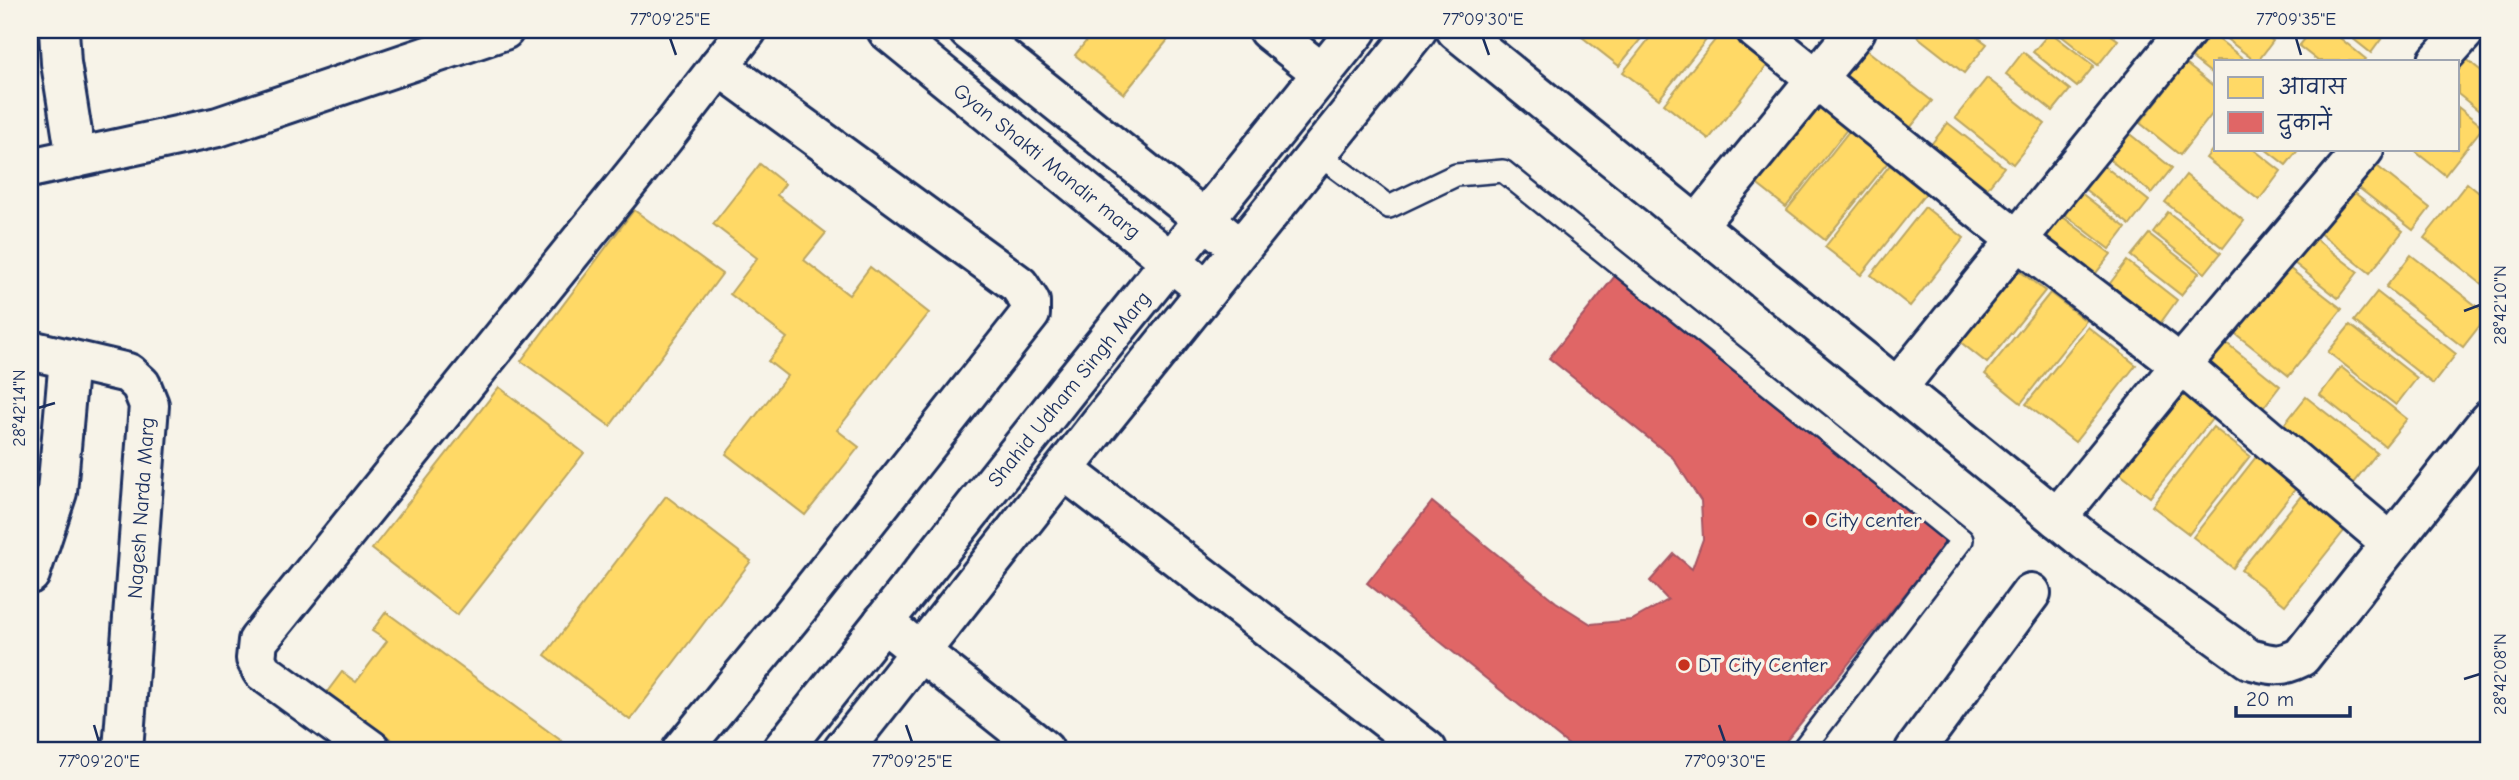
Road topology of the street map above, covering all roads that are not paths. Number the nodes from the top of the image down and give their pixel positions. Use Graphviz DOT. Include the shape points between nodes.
graph roads {
  1 [pos="59,30"];
  2 [pos="505,30"];
  3 [pos="747,30"];
  4 [pos="887,30"];
  5 [pos="968,30"];
  6 [pos="1268,30"];
  7 [pos="1357,30"];
  8 [pos="1417,30"];
  9 [pos="1456,30"];
  10 [pos="1756,30"];
  11 [pos="1856,30"];
  12 [pos="2187,30"];
  13 [pos="719,66"];
  14 [pos="1322,73"];
  15 [pos="1816,80"];
  16 [pos="2363,150"];
  17 [pos="1318,154"];
  18 [pos="76,158"];
  19 [pos="30,168"];
  20 [pos="1205,220"];
  21 [pos="1697,226"];
  22 [pos="2017,240"];
  23 [pos="1242,250"];
  24 [pos="1171,262"];
  25 [pos="1208,292"];
  26 [pos="30,350"];
  27 [pos="69,359"];
  28 [pos="2181,365"];
  29 [pos="1897,388"];
  30 [pos="2489,420"];
  31 [pos="1064,470"];
  32 [pos="2057,518"];
  33 [pos="2391,543"];
  34 [pos="30,573"];
  35 [pos="2031,593"];
  36 [pos="883,622"];
  37 [pos="921,652"];
  38 [pos="123,750"];
  39 [pos="371,750"];
  40 [pos="682,750"];
  41 [pos="782,750"];
  42 [pos="843,750"];
  43 [pos="1044,750"];
  44 [pos="1427,750"];
  45 [pos="1802,750"];
  46 [pos="1915,750"];
  1 -- 18 [label="street"];
  2 -- 18 [label="street" via="218,128"];
  3 -- 13 [label="street"];
  4 -- 24 [label="street, Gyan Shakti Mandir marg"];
  5 -- 20 [label="street"];
  6 -- 14 [label="street"];
  7 -- 14 [label="street, Shahid Udham Singh Marg"];
  8 -- 17 [label="street"];
  9 -- 21 [label="street"];
  10 -- 15 [label="street"];
  11 -- 15 [label="street"];
  12 -- 22 [label="street"];
  13 -- 39 [label="street" via="258,641 256,659 262,670"];
  13 -- 40 [label="street" via="1019,285 1030,303 1030,314"];
  14 -- 20 [label="street, Shahid Udham Singh Marg"];
  15 -- 21 [label="street"];
  15 -- 22 [label="street"];
  16 -- 28 [label="street"];
  17 -- 23 [label="street"];
  17 -- 45 [label="lane" via="1389,207 1456,175 1503,171 1962,540"];
  18 -- 19 [label="street"];
  20 -- 23 [label="street"];
  20 -- 24 [label="street, Shahid Udham Singh Marg"];
  21 -- 29 [label="street"];
  22 -- 28 [label="street"];
  22 -- 29 [label="street"];
  23 -- 25 [label="street"];
  24 -- 25 [label="street, Gyan Shakti Mandir marg"];
  24 -- 36 [label="street, Shahid Udham Singh Marg"];
  25 -- 31 [label="street"];
  26 -- 27 [label="street, Nagesh Narda Marg"];
  27 -- 34 [label="street" via="57,492"];
  27 -- 38 [label="street, Nagesh Narda Marg" via="128,373 141,385 149,405"];
  28 -- 32 [label="street"];
  28 -- 33 [label="street"];
  29 -- 32 [label="street"];
  30 -- 33 [label="street"];
  31 -- 37 [label="street"];
  31 -- 44 [label="street"];
  32 -- 33 [label="street" via="2249,659 2273,666 2301,657"];
  35 -- 46 [label="street"];
  36 -- 37 [label="street"];
  36 -- 41 [label="street, Shahid Udham Singh Marg"];
  37 -- 42 [label="street"];
  37 -- 43 [label="street"];
}
